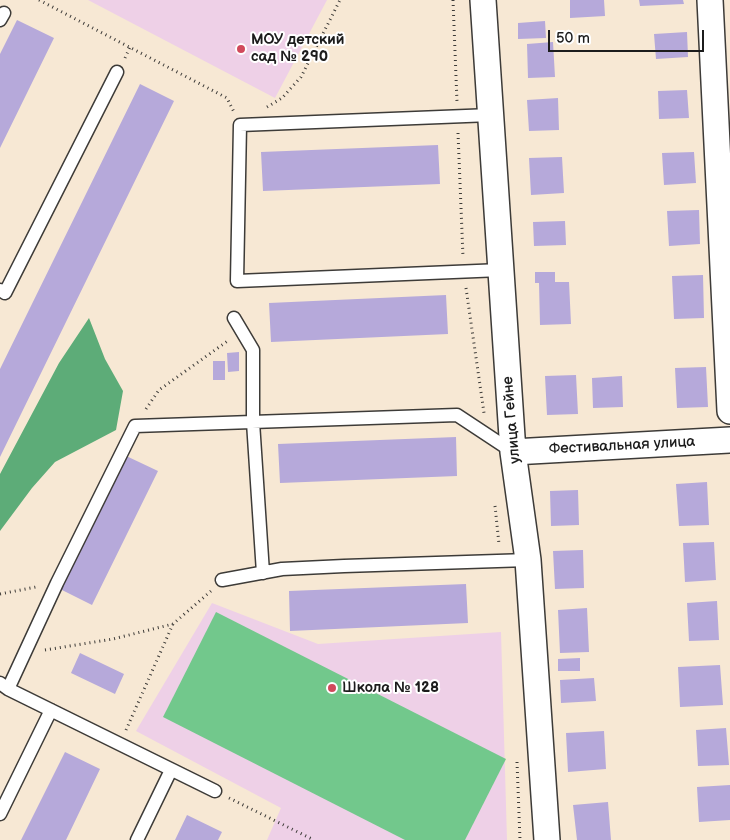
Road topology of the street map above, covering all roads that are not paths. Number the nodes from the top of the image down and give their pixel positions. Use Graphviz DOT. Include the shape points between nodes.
graph roads {
  1 [pos="483,0"];
  2 [pos="710,0"];
  3 [pos="117,72"];
  4 [pos="490,115"];
  5 [pos="501,270"];
  6 [pos="2,296"];
  7 [pos="234,318"];
  8 [pos="730,410"];
  9 [pos="253,422"];
  10 [pos="730,440"];
  11 [pos="513,452"];
  12 [pos="528,560"];
  13 [pos="263,573"];
  14 [pos="222,580"];
  15 [pos="4,686"];
  16 [pos="51,710"];
  17 [pos="171,770"];
  18 [pos="215,791"];
  19 [pos="0,814"];
  20 [pos="137,840"];
  21 [pos="547,840"];
  1 -- 4 [label="street, улица Гейне"];
  2 -- 8 [label="street"];
  3 -- 6 [label="lane"];
  4 -- 5 [label="street, улица Гейне"];
  4 -- 5 [label="lane" via="240,125 237,281"];
  5 -- 11 [label="street, улица Гейне"];
  7 -- 9 [label="lane" via="252,350"];
  9 -- 11 [label="lane" via="457,415"];
  9 -- 13 [label="lane"];
  9 -- 15 [label="lane" via="135,426 25,653"];
  10 -- 11 [label="street, Фестивальная улица"];
  11 -- 12 [label="street, улица Гейне"];
  12 -- 13 [label="lane" via="344,566"];
  12 -- 21 [label="street, улица Гейне"];
  13 -- 14 [label="lane"];
  15 -- 16 [label="lane"];
  16 -- 17 [label="lane"];
  16 -- 19 [label="lane"];
  17 -- 18 [label="lane"];
  17 -- 20 [label="lane"];
}
